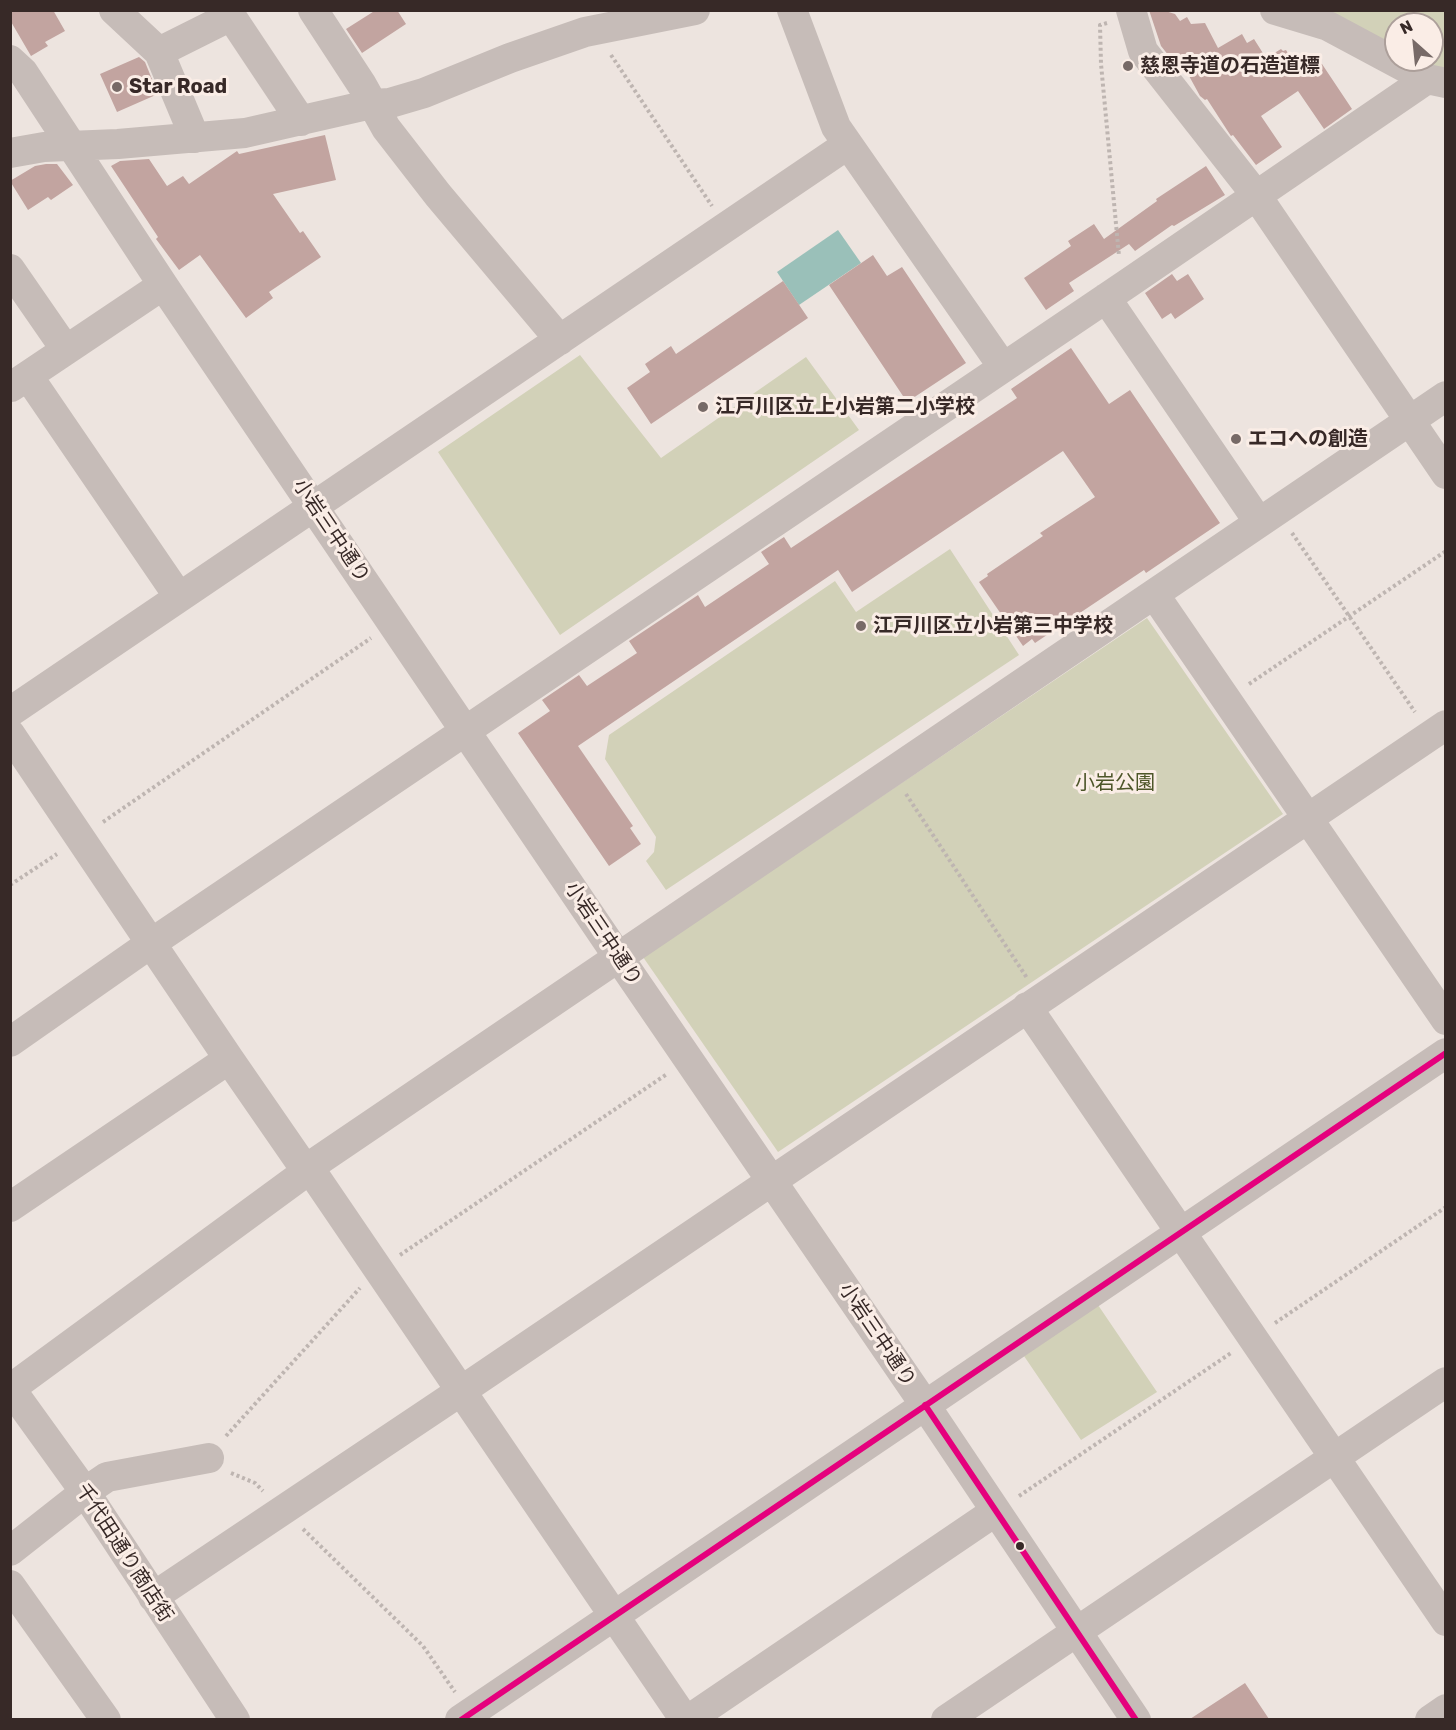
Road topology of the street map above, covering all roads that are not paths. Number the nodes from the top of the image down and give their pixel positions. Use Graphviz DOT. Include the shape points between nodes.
graph roads {
  1 [pos="114,10"];
  2 [pos="313,10"];
  3 [pos="695,10"];
  4 [pos="792,10"];
  5 [pos="1275,10"];
  6 [pos="1123,16"];
  7 [pos="159,52"];
  8 [pos="10,60"];
  9 [pos="1436,81"];
  10 [pos="372,104"];
  11 [pos="301,121"];
  12 [pos="195,138"];
  13 [pos="847,145"];
  14 [pos="73,146"];
  15 [pos="10,153"];
  16 [pos="1256,195"];
  17 [pos="10,269"];
  18 [pos="163,285"];
  19 [pos="1106,298"];
  20 [pos="560,340"];
  21 [pos="66,350"];
  22 [pos="1004,367"];
  23 [pos="19,382"];
  24 [pos="1446,396"];
  25 [pos="1409,421"];
  26 [pos="1446,474"];
  27 [pos="314,506"];
  28 [pos="1272,523"];
  29 [pos="1154,594"];
  30 [pos="179,597"];
  31 [pos="10,712"];
  32 [pos="1446,725"];
  33 [pos="466,731"];
  34 [pos="10,734"];
  35 [pos="1307,818"];
  36 [pos="150,944"];
  37 [pos="619,958"];
  38 [pos="1028,993"];
  39 [pos="1446,1020"];
  40 [pos="10,1042"];
  41 [pos="1446,1053"];
  42 [pos="229,1059"];
  43 [pos="309,1168"];
  44 [pos="772,1181"];
  45 [pos="10,1207"];
  46 [pos="1181,1233"];
  47 [pos="1446,1382"];
  48 [pos="11,1388"];
  49 [pos="461,1391"];
  50 [pos="925,1406"];
  51 [pos="1334,1457"];
  52 [pos="209,1458"];
  53 [pos="85,1492"];
  54 [pos="996,1511"];
  55 [pos="10,1551"];
  56 [pos="10,1586"];
  57 [pos="153,1597"];
  58 [pos="615,1616"];
  59 [pos="1446,1621"];
  60 [pos="1077,1630"];
  61 [pos="458,1706"];
  62 [pos="1446,1709"];
  63 [pos="106,1719"];
  64 [pos="236,1719"];
  65 [pos="687,1719"];
  66 [pos="946,1719"];
  67 [pos="1136,1719"];
  68 [pos="1430,1719"];
  1 -- 7 [label="street"];
  2 -- 10 [label="street"];
  3 -- 10 [label="street" via="594,30 424,93"];
  4 -- 13 [label="street" via="836,127"];
  5 -- 9 [label="street" via="1328,26"];
  6 -- 16 [label="street" via="1143,51"];
  7 -- 11 [label="street" via="231,16"];
  7 -- 12 [label="street"];
  8 -- 14 [label="street, 小岩三中通り" via="23,72"];
  9 -- 16 [label="street"];
  10 -- 11 [label="street"];
  10 -- 20 [label="street" via="438,195"];
  11 -- 12 [label="street"];
  12 -- 14 [label="street"];
  13 -- 20 [label="street"];
  13 -- 22 [label="street"];
  14 -- 15 [label="street"];
  14 -- 18 [label="street, 小岩三中通り"];
  16 -- 19 [label="street"];
  16 -- 25 [label="street"];
  17 -- 21 [label="street"];
  18 -- 21 [label="street"];
  18 -- 27 [label="street, 小岩三中通り"];
  19 -- 22 [label="street"];
  19 -- 28 [label="street"];
  20 -- 27 [label="street"];
  21 -- 23 [label="street"];
  22 -- 33 [label="street"];
  23 -- 30 [label="street"];
  24 -- 25 [label="street"];
  25 -- 26 [label="street"];
  25 -- 28 [label="street"];
  27 -- 30 [label="street"];
  27 -- 33 [label="street, 小岩三中通り"];
  28 -- 29 [label="street"];
  29 -- 35 [label="street"];
  29 -- 37 [label="street"];
  30 -- 31 [label="street"];
  32 -- 35 [label="street"];
  33 -- 36 [label="street"];
  33 -- 37 [label="street, 小岩三中通り"];
  34 -- 36 [label="street"];
  35 -- 38 [label="street"];
  35 -- 39 [label="street"];
  36 -- 40 [label="street"];
  36 -- 42 [label="street"];
  37 -- 43 [label="street"];
  37 -- 44 [label="street, 小岩三中通り"];
  38 -- 44 [label="street"];
  38 -- 46 [label="street"];
  41 -- 46 [label="street"];
  42 -- 43 [label="street" via="305,1169"];
  42 -- 45 [label="street"];
  43 -- 48 [label="street"];
  43 -- 49 [label="street"];
  44 -- 49 [label="street"];
  44 -- 50 [label="street, 小岩三中通り"];
  46 -- 50 [label="street"];
  46 -- 51 [label="street"];
  47 -- 51 [label="street"];
  48 -- 53 [label="street, 千代田通り商店街"];
  49 -- 57 [label="street"];
  49 -- 58 [label="street"];
  50 -- 54 [label="street, 小岩三中通り"];
  50 -- 58 [label="street"];
  51 -- 59 [label="street"];
  51 -- 60 [label="street"];
  52 -- 53 [label="street" via="107,1477"];
  53 -- 55 [label="street"];
  53 -- 57 [label="street, 千代田通り商店街"];
  54 -- 60 [label="street, 小岩三中通り"];
  54 -- 65 [label="street"];
  56 -- 63 [label="street"];
  57 -- 64 [label="street, 千代田通り商店街"];
  58 -- 61 [label="street"];
  58 -- 65 [label="street"];
  60 -- 66 [label="street"];
  60 -- 67 [label="street, 小岩三中通り"];
  62 -- 68 [label="street"];
}
